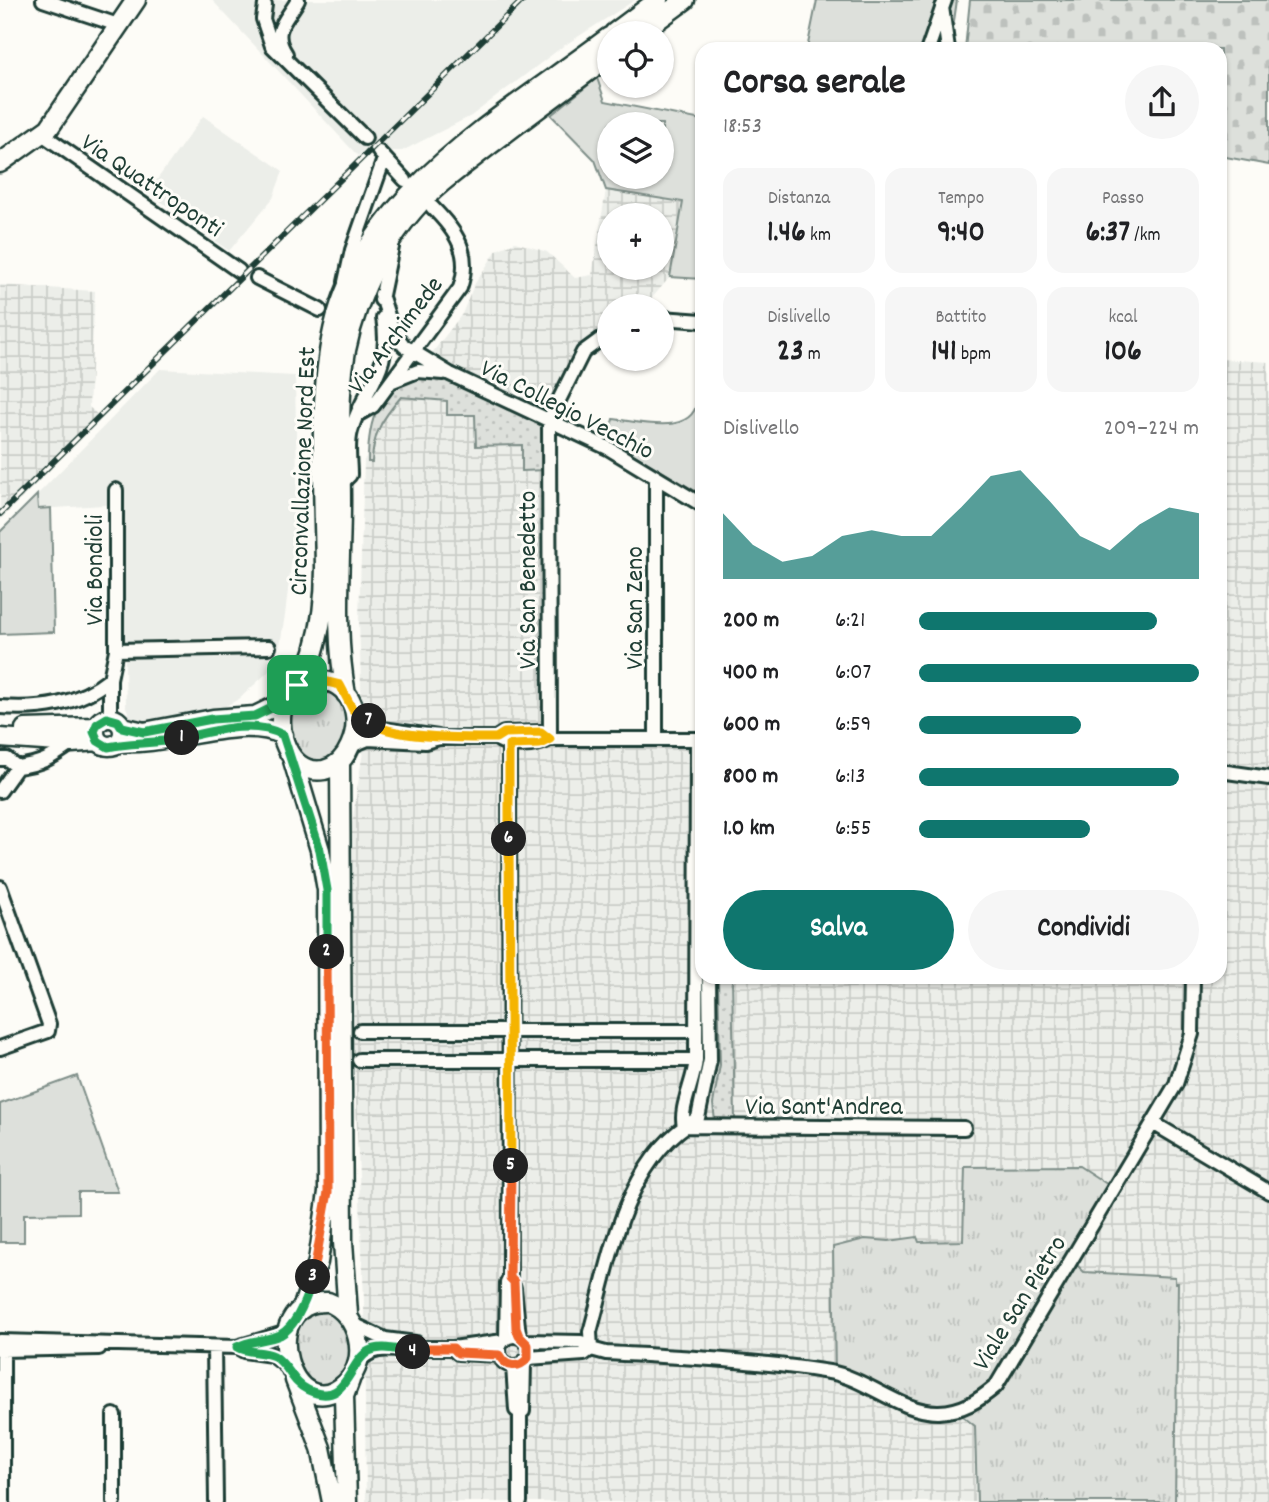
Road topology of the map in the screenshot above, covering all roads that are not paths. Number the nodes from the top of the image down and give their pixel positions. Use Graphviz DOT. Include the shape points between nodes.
graph roads {
  1 [pos="43,0"];
  2 [pos="136,0"];
  3 [pos="298,0"];
  4 [pos="658,0"];
  5 [pos="685,0"];
  6 [pos="263,2"];
  7 [pos="943,4"];
  8 [pos="289,11"];
  9 [pos="630,21"];
  10 [pos="656,21"];
  11 [pos="121,26"];
  12 [pos="930,42"];
  13 [pos="947,42"];
  14 [pos="597,46"];
  15 [pos="287,59"];
  16 [pos="597,65"];
  17 [pos="42,134"];
  18 [pos="365,138"];
  19 [pos="0,163"];
  20 [pos="405,180"];
  21 [pos="432,207"];
  22 [pos="396,233"];
  23 [pos="239,271"];
  24 [pos="257,278"];
  25 [pos="345,294"];
  26 [pos="381,294"];
  27 [pos="320,310"];
  28 [pos="674,319"];
  29 [pos="695,320"];
  30 [pos="597,342"];
  31 [pos="415,352"];
  32 [pos="450,374"];
  33 [pos="386,385"];
  34 [pos="359,414"];
  35 [pos="549,420"];
  36 [pos="656,478"];
  37 [pos="341,484"];
  38 [pos="116,490"];
  39 [pos="695,501"];
  40 [pos="269,647"];
  41 [pos="116,650"];
  42 [pos="110,679"];
  43 [pos="297,685"];
  44 [pos="284,702"];
  45 [pos="350,702"];
  46 [pos="0,707"];
  47 [pos="0,727"];
  48 [pos="109,731"];
  49 [pos="283,735"];
  50 [pos="0,738"];
  51 [pos="439,738"];
  52 [pos="496,738"];
  53 [pos="656,738"];
  54 [pos="695,738"];
  55 [pos="550,739"];
  56 [pos="32,742"];
  57 [pos="72,743"];
  58 [pos="509,745"];
  59 [pos="351,746"];
  60 [pos="292,757"];
  61 [pos="0,759"];
  62 [pos="340,762"];
  63 [pos="23,766"];
  64 [pos="1227,772"];
  65 [pos="1269,778"];
  66 [pos="0,791"];
  67 [pos="0,887"];
  68 [pos="697,984"];
  69 [pos="709,984"];
  70 [pos="1193,984"];
  71 [pos="360,1031"];
  72 [pos="695,1031"];
  73 [pos="511,1033"];
  74 [pos="0,1048"];
  75 [pos="359,1060"];
  76 [pos="696,1060"];
  77 [pos="511,1061"];
  78 [pos="1153,1123"];
  79 [pos="684,1126"];
  80 [pos="964,1128"];
  81 [pos="1269,1192"];
  82 [pos="302,1309"];
  83 [pos="351,1319"];
  84 [pos="288,1328"];
  85 [pos="513,1339"];
  86 [pos="102,1346"];
  87 [pos="1,1347"];
  88 [pos="214,1347"];
  89 [pos="237,1347"];
  90 [pos="418,1348"];
  91 [pos="453,1348"];
  92 [pos="591,1349"];
  93 [pos="499,1355"];
  94 [pos="522,1362"];
  95 [pos="353,1371"];
  96 [pos="292,1374"];
  97 [pos="114,1415"];
  98 [pos="4,1502"];
  99 [pos="114,1502"];
  100 [pos="216,1502"];
  101 [pos="332,1502"];
  102 [pos="347,1502"];
  103 [pos="520,1502"];
  1 -- 11 [label="street"];
  2 -- 11 [label="main road"];
  3 -- 8 [label="street"];
  4 -- 9 [label="main road"];
  5 -- 10 [label="main road"];
  6 -- 8 [label="street" via="276,12"];
  6 -- 15 [label="street" via="268,38"];
  7 -- 12 [label="street"];
  7 -- 13 [label="street"];
  8 -- 15 [label="street" via="279,31 279,44"];
  11 -- 17 [label="main road"];
  14 -- 25 [label="main road, Circonvallazione Nord Est" via="418,183 370,243"];
  15 -- 18 [label="street"];
  16 -- 22 [label="main road, Circonvallazione Nord Est" via="444,180"];
  17 -- 19 [label="main road"];
  17 -- 23 [label="street, Via Quattroponti"];
  20 -- 25 [label="street" via="382,156 352,250"];
  21 -- 31 [label="street, Via Archimede" via="462,244 464,274 450,304"];
  22 -- 26 [label="street"];
  22 -- 37 [label="main road, Circonvallazione Nord Est" via="370,279 343,367"];
  24 -- 27 [label="street"];
  25 -- 43 [label="main road, Circonvallazione Nord Est" via="331,342 326,389 324,602 315,650"];
  26 -- 31 [label="street, Via Collegio Vecchio" via="393,331"];
  26 -- 34 [label="street, Circonvallazione Nord Est" via="386,338 383,362"];
  28 -- 29 [label="street"];
  30 -- 35 [label="street" via="583,352"];
  31 -- 32 [label="street, Via Collegio Vecchio"];
  31 -- 33 [label="street, Via Archimede"];
  32 -- 33 [label="street, Via Collegio Vecchio" via="418,371"];
  32 -- 35 [label="street, Via Collegio Vecchio"];
  33 -- 34 [label="street, Via Archimede" via="373,406"];
  34 -- 37 [label="street, Circonvallazione Nord Est" via="351,433 350,475"];
  35 -- 36 [label="street, Via Collegio Vecchio" via="608,448"];
  35 -- 55 [label="street, Via San Benedetto"];
  36 -- 39 [label="street, Via Collegio Vecchio"];
  36 -- 53 [label="street, Via San Zeno"];
  37 -- 45 [label="main road, Circonvallazione Nord Est" via="342,675"];
  38 -- 41 [label="street, Via Bondioli"];
  40 -- 41 [label="street, Via Bondioli"];
  41 -- 42 [label="street, Via Bondioli"];
  42 -- 46 [label="street" via="75,701"];
  42 -- 48 [label="street, Via Bondioli"];
  43 -- 44 [label="main road, Circonvallazione Nord Est"];
  43 -- 45 [label="main road" via="329,680 340,685"];
  44 -- 48 [label="main road" via="255,716 144,732"];
  44 -- 49 [label="main road"];
  45 -- 51 [label="street" via="376,728"];
  45 -- 59 [label="main road, Circonvallazione Nord Est"];
  47 -- 48 [label="main road"];
  48 -- 49 [label="main road" via="153,743 243,727"];
  48 -- 57 [label="main road"];
  49 -- 60 [label="main road"];
  50 -- 56 [label="main road"];
  51 -- 52 [label="street"];
  51 -- 59 [label="street" via="425,742 368,739"];
  52 -- 55 [label="street" via="504,733 541,732"];
  52 -- 58 [label="street"];
  53 -- 54 [label="street"];
  53 -- 55 [label="street"];
  55 -- 58 [label="street"];
  56 -- 57 [label="main road"];
  56 -- 63 [label="street" via="39,751"];
  57 -- 63 [label="street" via="55,758"];
  58 -- 73 [label="street"];
  59 -- 62 [label="main road"];
  60 -- 62 [label="main road" via="314,770"];
  60 -- 82 [label="main road" via="327,890 328,1192 318,1262"];
  61 -- 63 [label="street"];
  62 -- 83 [label="main road" via="343,1242"];
  63 -- 66 [label="street"];
  64 -- 65 [label="street"];
  67 -- 74 [label="street" via="49,1024 48,1031"];
  68 -- 72 [label="street"];
  69 -- 79 [label="street" via="710,1060 698,1118"];
  70 -- 78 [label="street, Viale San Pietro" via="1192,1034 1186,1059"];
  71 -- 73 [label="street"];
  72 -- 73 [label="street"];
  72 -- 76 [label="street"];
  73 -- 77 [label="street"];
  75 -- 77 [label="street"];
  76 -- 77 [label="street"];
  76 -- 79 [label="street" via="690,1095 681,1113"];
  77 -- 85 [label="street"];
  78 -- 81 [label="street"];
  78 -- 92 [label="street, Viale San Pietro" via="996,1386 962,1409 919,1410 832,1372"];
  79 -- 80 [label="street, Via Sant'Andrea"];
  79 -- 92 [label="street" via="647,1166 626,1208 590,1332"];
  82 -- 83 [label="main road" via="328,1302"];
  82 -- 84 [label="main road"];
  83 -- 90 [label="street, Viale San Pietro" via="385,1339 416,1343"];
  83 -- 95 [label="main road" via="358,1336"];
  84 -- 89 [label="street"];
  84 -- 96 [label="main road" via="286,1358"];
  85 -- 91 [label="street, Viale San Pietro"];
  85 -- 92 [label="street, Viale San Pietro" via="581,1342"];
  85 -- 93 [label="street"];
  85 -- 94 [label="street" via="530,1349"];
  86 -- 87 [label="street" via="38,1340"];
  86 -- 87 [label="street" via="98,1350"];
  86 -- 88 [label="street"];
  87 -- 98 [label="street"];
  88 -- 89 [label="street"];
  88 -- 100 [label="street"];
  89 -- 96 [label="street" via="272,1355"];
  90 -- 91 [label="street, Viale San Pietro"];
  90 -- 95 [label="street, Viale San Pietro" via="414,1352 370,1350"];
  91 -- 93 [label="street, Viale San Pietro" via="458,1353"];
  92 -- 94 [label="street, Viale San Pietro" via="584,1354"];
  93 -- 94 [label="street" via="505,1363"];
  94 -- 103 [label="street" via="516,1410 520,1413"];
  95 -- 96 [label="main road" via="337,1390 318,1393 308,1391"];
  95 -- 102 [label="main road" via="344,1396"];
  96 -- 101 [label="main road" via="325,1459"];
  97 -- 99 [label="street"];
}
